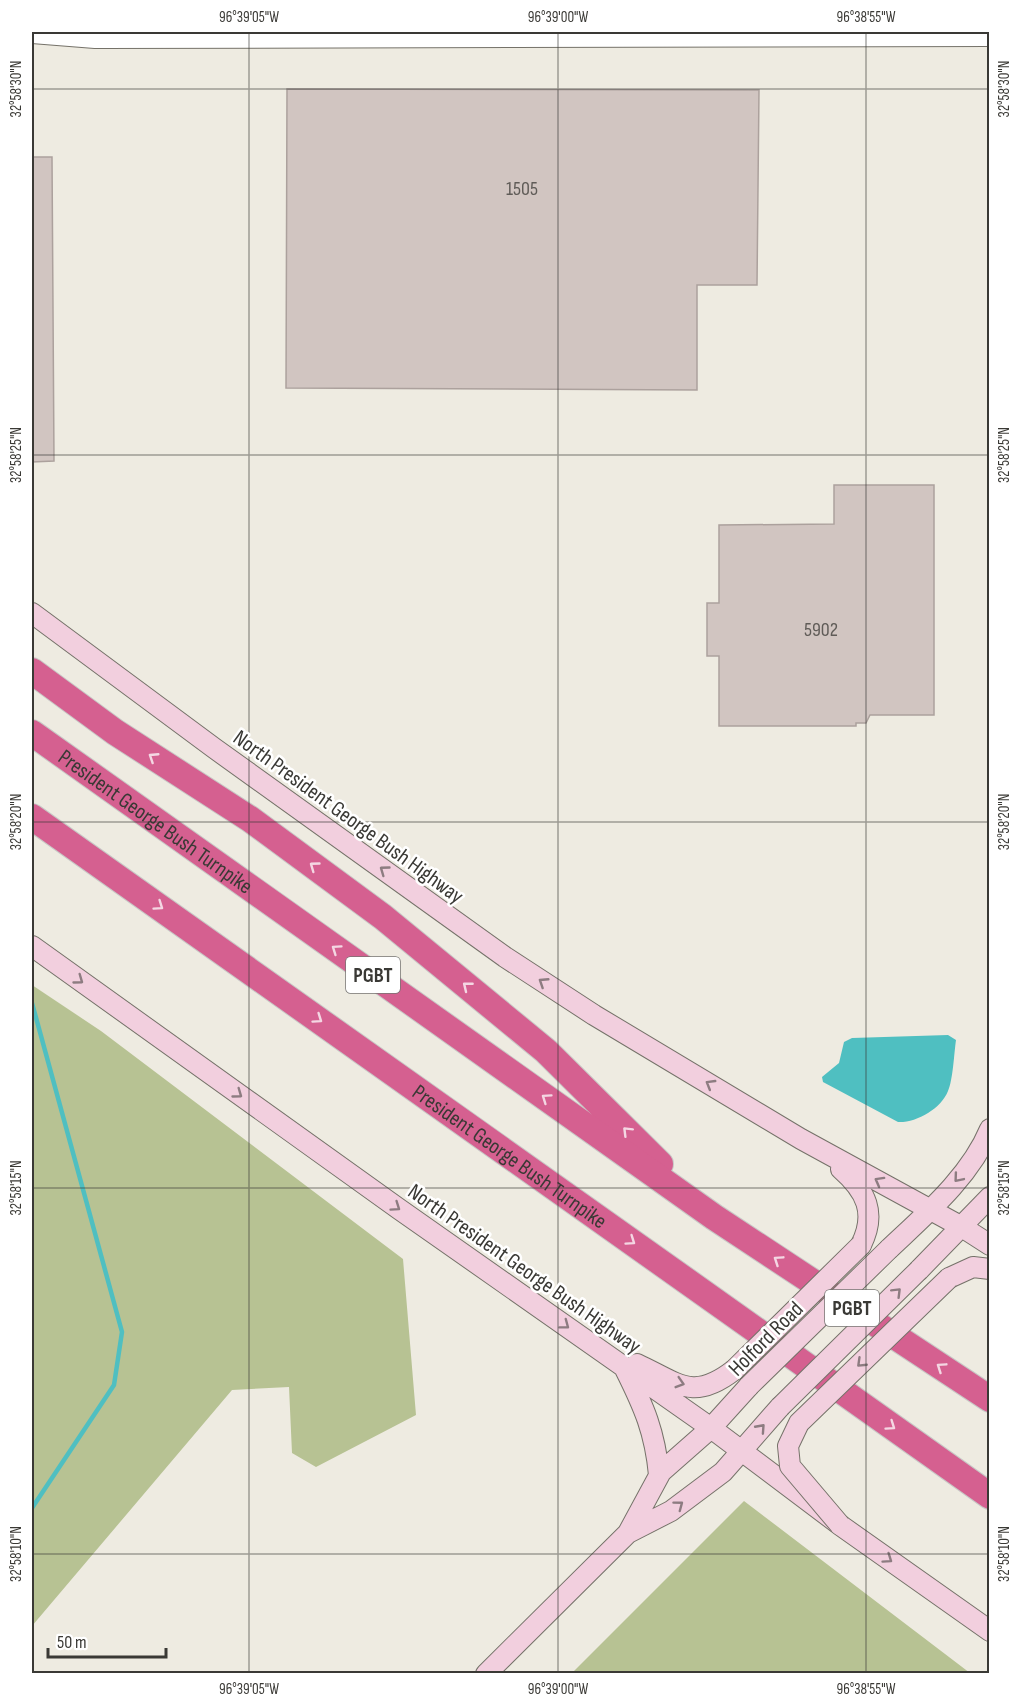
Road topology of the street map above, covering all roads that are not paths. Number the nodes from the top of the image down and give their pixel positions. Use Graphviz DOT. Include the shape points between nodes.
graph roads {
  1 [pos="32,36"];
  2 [pos="990,39"];
  3 [pos="32,613"];
  4 [pos="32,671"];
  5 [pos="32,732"];
  6 [pos="32,817"];
  7 [pos="32,837"];
  8 [pos="111,873"];
  9 [pos="32,946"];
  10 [pos="990,1129"];
  11 [pos="814,1145"];
  12 [pos="990,1197"];
  13 [pos="930,1210"];
  14 [pos="714,1217"];
  15 [pos="962,1227"];
  16 [pos="990,1245"];
  17 [pos="990,1269"];
  18 [pos="589,1342"];
  19 [pos="624,1367"];
  20 [pos="990,1400"];
  21 [pos="711,1428"];
  22 [pos="741,1450"];
  23 [pos="659,1475"];
  24 [pos="990,1496"];
  25 [pos="840,1526"];
  26 [pos="628,1533"];
  27 [pos="990,1631"];
  28 [pos="486,1674"];
  1 -- 2 [label="street" via="95,41"];
  11 -- 3 [label="main road, North President George Bush Highway, one-way" via="504,957"];
  14 -- 4 [label="highway, one-way" via="546,1051 383,917 250,819 115,732"];
  14 -- 5 [label="highway, President George Bush Turnpike / PGBT, one-way"];
  6 -- 8 [label="highway, President George Bush Turnpike"];
  7 -- 8 [label="highway"];
  8 -- 24 [label="highway, President George Bush Turnpike, one-way"];
  9 -- 18 [label="main road, North President George Bush Highway, one-way"];
  10 -- 13 [label="main road, Holford Road, one-way" via="982,1146"];
  13 -- 11 [label="main road, North President George Bush Highway, one-way"];
  18 -- 11 [label="main road, one-way, bridge" via="676,1384 698,1388 718,1383 734,1370 861,1245 868,1231 864,1195 856,1182"];
  12 -- 15 [label="main road, Holford Road"];
  13 -- 15 [label="main road, North President George Bush Highway"];
  13 -- 21 [label="main road, Holford Road, bridge"];
  20 -- 14 [label="highway, President George Bush Turnpike / PGBT, one-way"];
  15 -- 16 [label="main road, North President George Bush Highway"];
  22 -- 15 [label="main road, Holford Road, one-way, bridge"];
  17 -- 25 [label="main road, one-way, bridge" via="973,1267 949,1278 799,1423 788,1446 790,1466"];
  18 -- 19 [label="main road, North President George Bush Highway"];
  19 -- 21 [label="main road, North President George Bush Highway"];
  19 -- 23 [label="main road" via="646,1411"];
  21 -- 22 [label="main road, North President George Bush Highway"];
  21 -- 23 [label="main road, Holford Road"];
  22 -- 25 [label="main road, North President George Bush Highway"];
  26 -- 22 [label="main road, Holford Road, one-way" via="680,1504 723,1472"];
  23 -- 26 [label="main road, Holford Road"];
  25 -- 27 [label="main road, North President George Bush Highway, one-way"];
  26 -- 28 [label="main road, Holford Road"];
}
